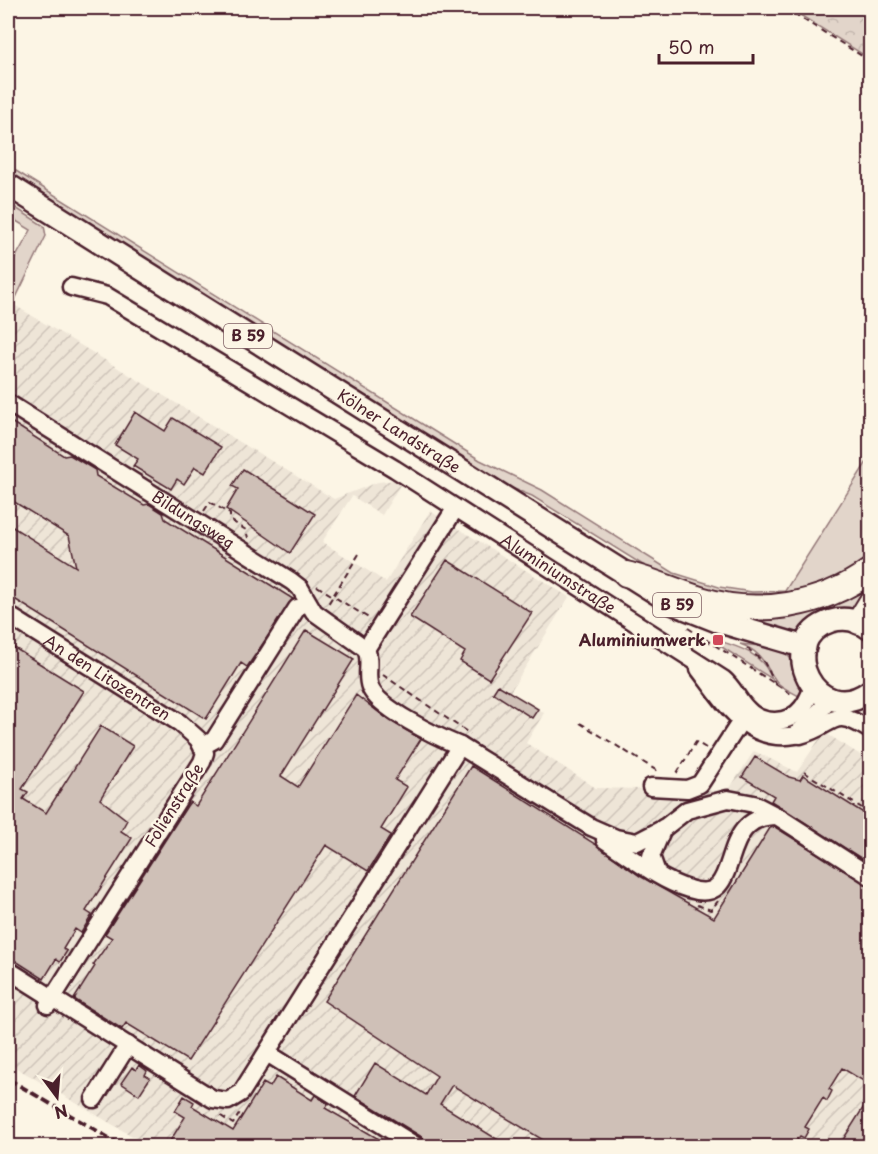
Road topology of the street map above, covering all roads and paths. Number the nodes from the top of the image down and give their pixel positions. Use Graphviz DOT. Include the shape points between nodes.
graph roads {
  1 [pos="785,8"];
  2 [pos="870,62"];
  3 [pos="8,185"];
  4 [pos="71,287"];
  5 [pos="8,403"];
  6 [pos="455,509"];
  7 [pos="359,554"];
  8 [pos="870,571"];
  9 [pos="626,574"];
  10 [pos="297,608"];
  11 [pos="8,615"];
  12 [pos="867,618"];
  13 [pos="380,626"];
  14 [pos="709,636"];
  15 [pos="707,641"];
  16 [pos="737,645"];
  17 [pos="805,647"];
  18 [pos="368,658"];
  19 [pos="692,659"];
  20 [pos="776,685"];
  21 [pos="813,687"];
  22 [pos="870,692"];
  23 [pos="831,699"];
  24 [pos="741,721"];
  25 [pos="580,723"];
  26 [pos="870,730"];
  27 [pos="796,735"];
  28 [pos="465,740"];
  29 [pos="203,746"];
  30 [pos="720,757"];
  31 [pos="804,772"];
  32 [pos="666,776"];
  33 [pos="672,780"];
  34 [pos="651,787"];
  35 [pos="870,813"];
  36 [pos="777,816"];
  37 [pos="591,827"];
  38 [pos="664,828"];
  39 [pos="657,873"];
  40 [pos="870,876"];
  41 [pos="720,899"];
  42 [pos="694,903"];
  43 [pos="8,970"];
  44 [pos="51,1002"];
  45 [pos="128,1045"];
  46 [pos="267,1053"];
  47 [pos="94,1099"];
  48 [pos="245,1105"];
  49 [pos="213,1111"];
  50 [pos="416,1146"];
  1 -- 2 [label="path"];
  3 -- 9 [label="main road, Kölner Landstraße / B 59"];
  4 -- 6 [label="lane, Aluminiumstraße" via="107,296"];
  5 -- 18 [label="lane, Bildungsweg" via="291,581 300,588 314,612"];
  6 -- 13 [label="lane"];
  6 -- 19 [label="lane, Aluminiumstraße"];
  7 -- 13 [label="path" via="333,596"];
  8 -- 9 [label="highway" via="815,599 757,608 708,601"];
  9 -- 17 [label="main road, Kölner Landstraße / B 59" via="699,615"];
  10 -- 29 [label="lane, Folienstraße" via="214,740"];
  11 -- 29 [label="lane, An den Litozentren" via="175,720"];
  12 -- 17 [label="main road" via="827,623 816,630"];
  13 -- 18 [label="lane"];
  14 -- 15 [label="path"];
  16 -- 20 [label="path" via="764,662"];
  17 -- 21 [label="main road" via="803,668"];
  18 -- 28 [label="path"];
  18 -- 28 [label="lane" via="367,675 375,697 436,736"];
  19 -- 21 [label="lane, Aluminiumstraße" via="729,685 749,712 764,720 794,716"];
  19 -- 24 [label="lane, Aluminiumstraße"];
  21 -- 23 [label="main road"];
  22 -- 23 [label="main road" via="851,700"];
  23 -- 27 [label="lane"];
  24 -- 27 [label="lane, Aluminiumstraße" via="756,732 771,736"];
  24 -- 30 [label="lane"];
  25 -- 32 [label="path"];
  26 -- 27 [label="lane, Aluminiumstraße" via="840,717"];
  28 -- 37 [label="lane" via="481,756"];
  28 -- 46 [label="lane"];
  29 -- 44 [label="lane, Folienstraße" via="202,762"];
  30 -- 33 [label="path" via="696,742"];
  30 -- 34 [label="lane" via="698,785 687,789"];
  31 -- 35 [label="path"];
  36 -- 38 [label="lane" via="754,804 728,799 687,810"];
  36 -- 39 [label="lane" via="753,819 745,826 735,842 726,874 711,890 690,890"];
  36 -- 40 [label="lane"];
  37 -- 38 [label="lane" via="637,842"];
  37 -- 39 [label="lane" via="602,839"];
  38 -- 39 [label="lane" via="651,856"];
  41 -- 42 [label="path" via="709,910"];
  43 -- 44 [label="lane"];
  44 -- 45 [label="lane"];
  45 -- 46 [label="lane" via="207,1095 225,1101 241,1093"];
  45 -- 47 [label="lane"];
  46 -- 50 [label="lane"];
  48 -- 49 [label="path" via="233,1124"];
}
